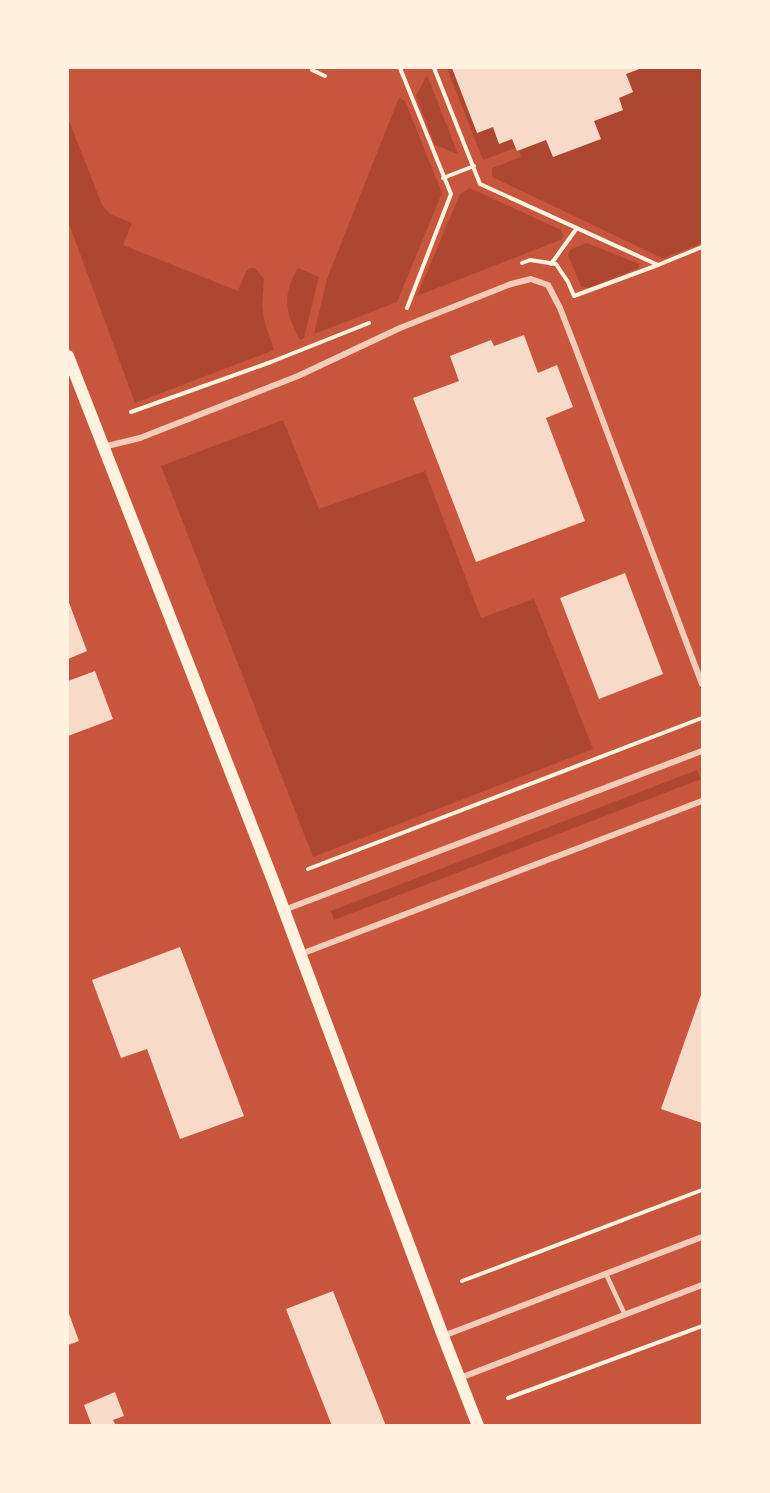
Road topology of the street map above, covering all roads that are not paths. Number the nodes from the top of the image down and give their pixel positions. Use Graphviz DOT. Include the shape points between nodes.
graph roads {
  1 [pos="68,356"];
  2 [pos="103,447"];
  3 [pos="702,684"];
  4 [pos="702,751"];
  5 [pos="702,801"];
  6 [pos="284,910"];
  7 [pos="301,954"];
  8 [pos="702,1237"];
  9 [pos="606,1274"];
  10 [pos="702,1285"];
  11 [pos="625,1315"];
  12 [pos="443,1336"];
  13 [pos="460,1378"];
  14 [pos="478,1425"];
  1 -- 2 [label="main road"];
  2 -- 3 [label="street" via="140,438 298,376 400,328 511,284 531,279 548,285 578,352"];
  2 -- 6 [label="main road"];
  4 -- 6 [label="street"];
  5 -- 7 [label="street"];
  6 -- 7 [label="main road"];
  7 -- 12 [label="main road"];
  8 -- 9 [label="street"];
  9 -- 11 [label="lane"];
  9 -- 12 [label="street"];
  10 -- 11 [label="street"];
  11 -- 13 [label="street"];
  12 -- 13 [label="main road"];
  13 -- 14 [label="main road"];
}
